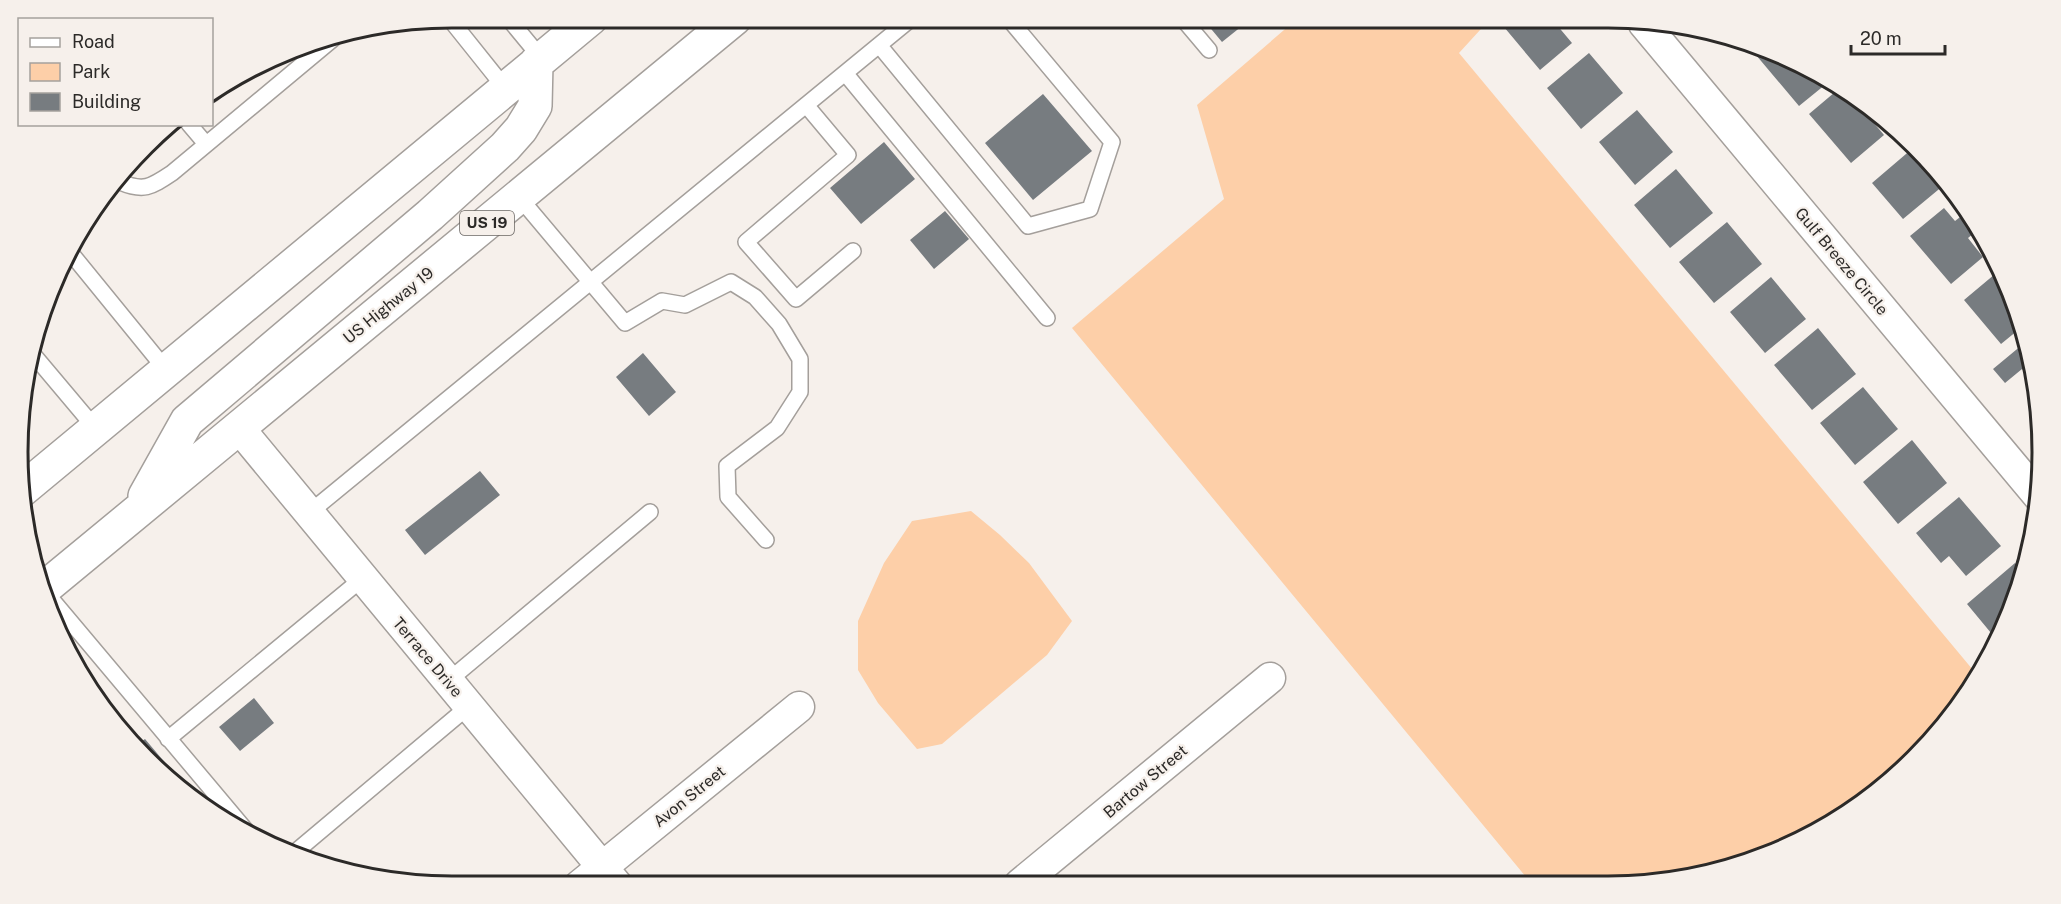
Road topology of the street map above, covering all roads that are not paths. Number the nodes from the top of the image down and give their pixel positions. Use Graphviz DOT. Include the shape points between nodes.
graph roads {
  1 [pos="457,28"];
  2 [pos="515,28"];
  3 [pos="579,28"];
  4 [pos="723,28"];
  5 [pos="900,28"];
  6 [pos="1016,28"];
  7 [pos="1190,28"];
  8 [pos="1649,30"];
  9 [pos="879,45"];
  10 [pos="320,50"];
  11 [pos="1209,50"];
  12 [pos="539,61"];
  13 [pos="845,73"];
  14 [pos="505,88"];
  15 [pos="806,105"];
  16 [pos="191,126"];
  17 [pos="206,144"];
  18 [pos="125,184"];
  19 [pos="519,197"];
  20 [pos="853,251"];
  21 [pos="75,259"];
  22 [pos="590,282"];
  23 [pos="1047,318"];
  24 [pos="39,361"];
  25 [pos="167,371"];
  26 [pos="239,428"];
  27 [pos="96,429"];
  28 [pos="62,457"];
  29 [pos="29,484"];
  30 [pos="2031,487"];
  31 [pos="31,498"];
  32 [pos="137,511"];
  33 [pos="651,512"];
  34 [pos="309,513"];
  35 [pos="766,540"];
  36 [pos="363,578"];
  37 [pos="50,584"];
  38 [pos="60,611"];
  39 [pos="1270,678"];
  40 [pos="448,681"];
  41 [pos="469,706"];
  42 [pos="799,707"];
  43 [pos="168,739"];
  44 [pos="231,813"];
  45 [pos="302,847"];
  46 [pos="609,876"];
  47 [pos="1030,876"];
  1 -- 14 [label="lane"];
  2 -- 12 [label="lane"];
  3 -- 12 [label="highway"];
  4 -- 19 [label="highway, US Highway 19 / US 19"];
  5 -- 9 [label="lane"];
  6 -- 9 [label="lane" via="1112,142 1090,209 1028,226"];
  7 -- 11 [label="lane"];
  8 -- 30 [label="street, Gulf Breeze Circle"];
  9 -- 13 [label="lane"];
  10 -- 17 [label="lane"];
  12 -- 14 [label="highway"];
  12 -- 32 [label="highway" via="535,106 506,147 187,421"];
  13 -- 15 [label="lane"];
  13 -- 23 [label="lane"];
  14 -- 25 [label="highway"];
  15 -- 20 [label="lane" via="848,155 747,242 796,299"];
  15 -- 22 [label="lane"];
  16 -- 17 [label="lane"];
  17 -- 18 [label="lane" via="156,184 136,189"];
  19 -- 22 [label="lane"];
  19 -- 26 [label="highway, US Highway 19 / US 19"];
  21 -- 25 [label="lane"];
  22 -- 34 [label="lane"];
  22 -- 35 [label="lane" via="625,323 662,301 685,305 731,282 755,297 779,324 800,359 800,392 777,428 727,466 728,497"];
  24 -- 27 [label="lane"];
  25 -- 27 [label="highway"];
  26 -- 32 [label="highway, US Highway 19 / US 19"];
  26 -- 34 [label="street, Terrace Drive"];
  27 -- 28 [label="highway"];
  28 -- 29 [label="highway"];
  28 -- 31 [label="highway"];
  32 -- 37 [label="highway, US Highway 19 / US 19"];
  33 -- 40 [label="lane"];
  34 -- 36 [label="street, Terrace Drive"];
  36 -- 40 [label="street, Terrace Drive"];
  36 -- 43 [label="lane"];
  38 -- 43 [label="lane"];
  39 -- 47 [label="street, Bartow Street"];
  40 -- 41 [label="street, Terrace Drive"];
  41 -- 45 [label="lane"];
  41 -- 46 [label="street, Terrace Drive"];
  42 -- 46 [label="street, Avon Street"];
  43 -- 44 [label="lane"];
}
